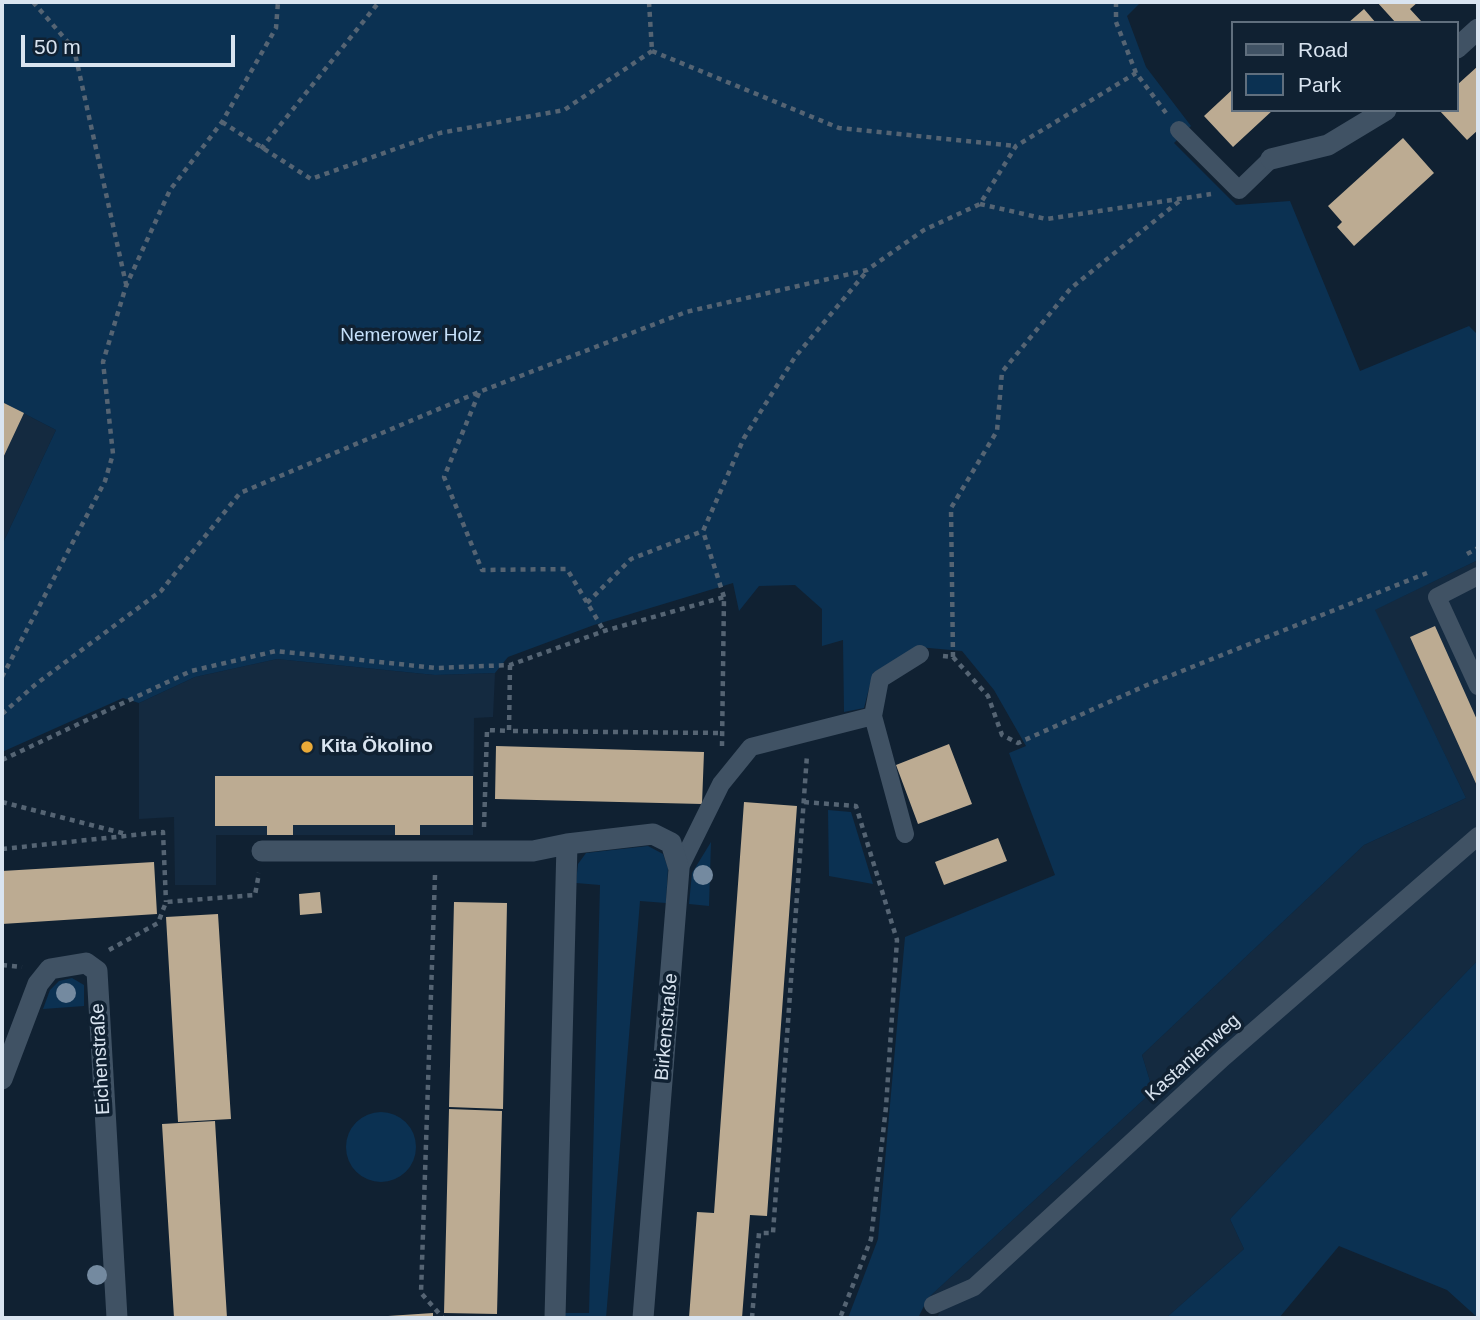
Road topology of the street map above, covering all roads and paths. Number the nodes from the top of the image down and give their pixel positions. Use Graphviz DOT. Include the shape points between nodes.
graph roads {
  1 [pos="33,2"];
  2 [pos="278,2"];
  3 [pos="379,2"];
  4 [pos="649,2"];
  5 [pos="1116,2"];
  6 [pos="1478,29"];
  7 [pos="1459,46"];
  8 [pos="652,51"];
  9 [pos="1136,73"];
  10 [pos="1383,112"];
  11 [pos="222,122"];
  12 [pos="1180,130"];
  13 [pos="1016,146"];
  14 [pos="261,149"];
  15 [pos="1271,159"];
  16 [pos="1239,190"];
  17 [pos="1182,199"];
  18 [pos="980,204"];
  19 [pos="867,270"];
  20 [pos="126,286"];
  21 [pos="479,392"];
  22 [pos="702,531"];
  23 [pos="1478,548"];
  24 [pos="1455,559"];
  25 [pos="1432,571"];
  26 [pos="1478,576"];
  27 [pos="724,597"];
  28 [pos="587,603"];
  29 [pos="604,631"];
  30 [pos="920,654"];
  31 [pos="953,657"];
  32 [pos="510,665"];
  33 [pos="2,675"];
  34 [pos="1478,685"];
  35 [pos="2,713"];
  36 [pos="873,716"];
  37 [pos="509,731"];
  38 [pos="722,733"];
  39 [pos="808,734"];
  40 [pos="2,760"];
  41 [pos="721,784"];
  42 [pos="2,802"];
  43 [pos="804,802"];
  44 [pos="905,834"];
  45 [pos="131,835"];
  46 [pos="1478,836"];
  47 [pos="567,844"];
  48 [pos="2,849"];
  49 [pos="436,849"];
  50 [pos="482,850"];
  51 [pos="262,852"];
  52 [pos="679,869"];
  53 [pos="166,902"];
  54 [pos="86,963"];
  55 [pos="2,1079"];
  56 [pos="933,1306"];
  57 [pos="117,1318"];
  58 [pos="443,1318"];
  59 [pos="555,1318"];
  60 [pos="643,1318"];
  61 [pos="752,1318"];
  62 [pos="839,1318"];
  1 -- 20 [label="path" via="74,49"];
  2 -- 11 [label="path" via="276,28"];
  3 -- 14 [label="path"];
  4 -- 8 [label="path"];
  5 -- 9 [label="path" via="1116,22"];
  6 -- 7 [label="street"];
  8 -- 13 [label="path" via="839,128"];
  8 -- 14 [label="path" via="564,110 440,133 311,179"];
  9 -- 12 [label="path"];
  9 -- 13 [label="path"];
  10 -- 15 [label="street" via="1328,145"];
  11 -- 14 [label="path"];
  11 -- 20 [label="path" via="170,190"];
  12 -- 16 [label="lane"];
  13 -- 18 [label="path"];
  15 -- 16 [label="lane"];
  16 -- 17 [label="path"];
  17 -- 18 [label="path" via="1046,219"];
  17 -- 31 [label="path" via="1071,288 1002,372 997,431 951,508"];
  18 -- 19 [label="path" via="924,230"];
  19 -- 21 [label="path" via="686,312"];
  19 -- 22 [label="path" via="795,357 744,438"];
  20 -- 33 [label="path" via="103,362 113,454 106,481"];
  21 -- 28 [label="path" via="444,477 482,570 568,569"];
  21 -- 35 [label="path" via="240,493 161,591"];
  22 -- 27 [label="path"];
  22 -- 28 [label="path" via="631,559"];
  23 -- 24 [label="path"];
  25 -- 31 [label="path" via="1147,685 1018,743 1002,735 988,696"];
  26 -- 34 [label="lane" via="1437,597"];
  27 -- 29 [label="path"];
  27 -- 38 [label="path"];
  28 -- 29 [label="path"];
  29 -- 32 [label="path"];
  30 -- 31 [label="path"];
  30 -- 36 [label="lane" via="880,679"];
  32 -- 37 [label="path"];
  32 -- 40 [label="path" via="436,668 276,651 191,671"];
  36 -- 39 [label="lane"];
  36 -- 44 [label="lane"];
  37 -- 38 [label="path"];
  37 -- 50 [label="path" via="487,730"];
  38 -- 41 [label="path"];
  39 -- 41 [label="lane" via="751,747"];
  39 -- 43 [label="path"];
  41 -- 52 [label="lane"];
  42 -- 45 [label="path"];
  43 -- 61 [label="path" via="773,1233 758,1233"];
  43 -- 62 [label="path" via="856,806 897,940 886,1107 871,1238"];
  45 -- 48 [label="path"];
  45 -- 53 [label="path" via="163,832"];
  46 -- 56 [label="lane, Kastanienweg" via="1224,1057 974,1287"];
  47 -- 50 [label="street" via="533,851"];
  47 -- 52 [label="street" via="653,834 671,843"];
  47 -- 59 [label="street"];
  49 -- 50 [label="street"];
  49 -- 51 [label="street"];
  49 -- 58 [label="path" via="421,1293"];
  51 -- 53 [label="path" via="255,895"];
  52 -- 60 [label="street, Birkenstraße"];
  53 -- 54 [label="path" via="158,923"];
  54 -- 55 [label="street" via="50,969 38,984"];
  54 -- 57 [label="street, Eichenstraße" via="97,971"];
}
